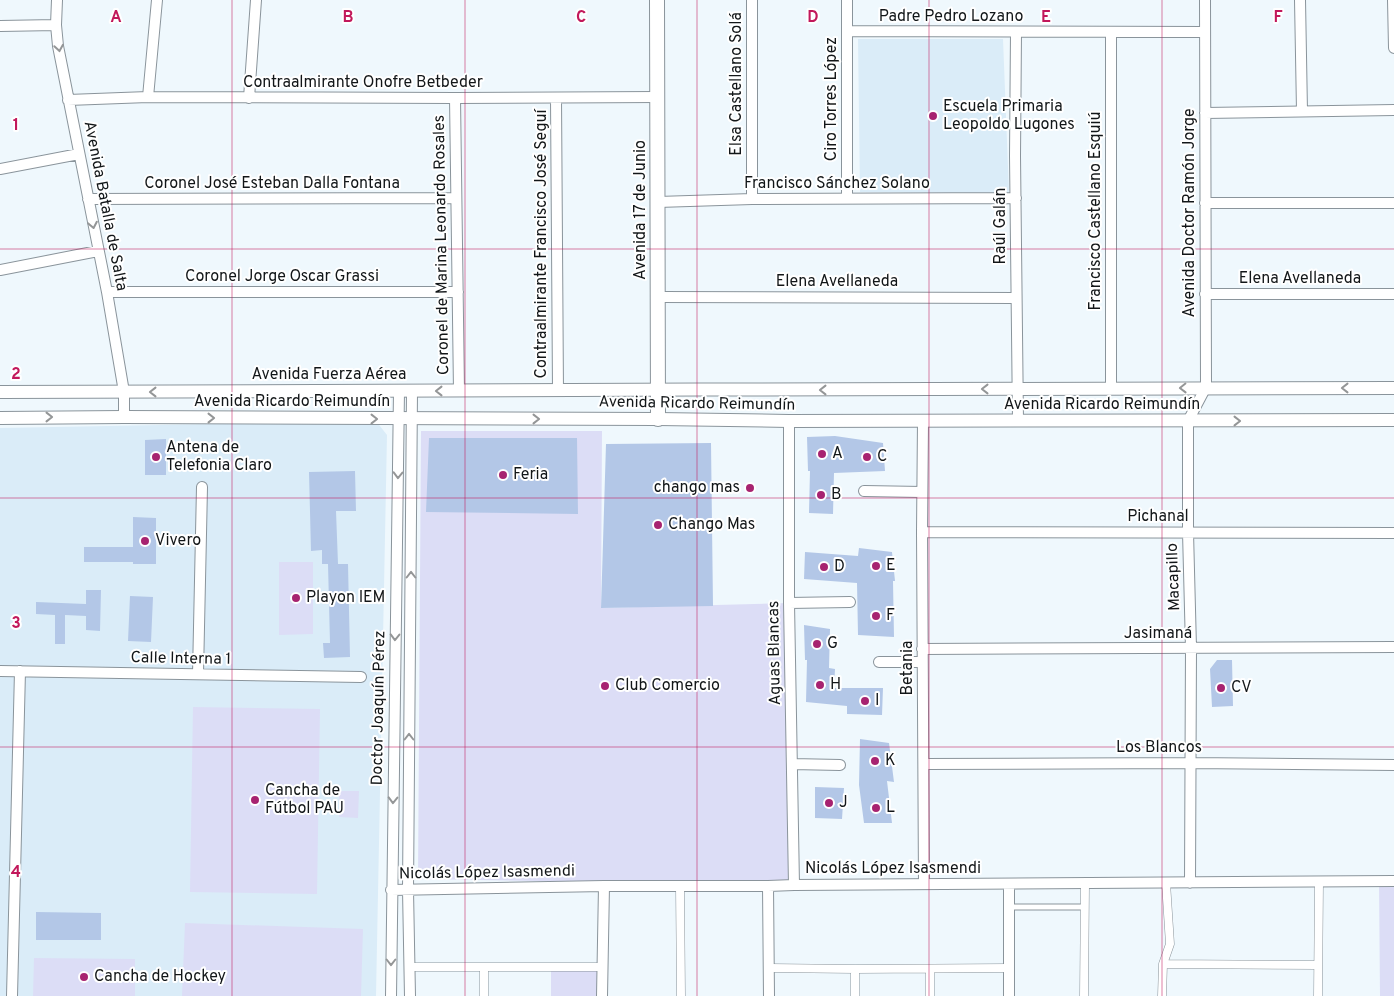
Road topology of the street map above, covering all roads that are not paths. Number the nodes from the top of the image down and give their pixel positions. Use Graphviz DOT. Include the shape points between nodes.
graph roads {
  1 [pos="57,0"];
  2 [pos="157,0"];
  3 [pos="256,0"];
  4 [pos="657,0"];
  5 [pos="752,0"];
  6 [pos="847,0"];
  7 [pos="1205,0"];
  8 [pos="1300,0"];
  9 [pos="1394,0"];
  10 [pos="1394,13"];
  11 [pos="56,25"];
  12 [pos="0,26"];
  13 [pos="847,31"];
  14 [pos="1016,32"];
  15 [pos="1205,32"];
  16 [pos="1111,33"];
  17 [pos="1394,48"];
  18 [pos="148,97"];
  19 [pos="658,97"];
  20 [pos="248,98"];
  21 [pos="455,98"];
  22 [pos="556,98"];
  23 [pos="68,100"];
  24 [pos="1394,110"];
  25 [pos="1302,111"];
  26 [pos="1205,113"];
  27 [pos="79,154"];
  28 [pos="0,169"];
  29 [pos="456,198"];
  30 [pos="1016,198"];
  31 [pos="88,199"];
  32 [pos="752,199"];
  33 [pos="847,199"];
  34 [pos="658,202"];
  35 [pos="1205,203"];
  36 [pos="1394,203"];
  37 [pos="98,251"];
  38 [pos="0,270"];
  39 [pos="107,292"];
  40 [pos="458,292"];
  41 [pos="1205,294"];
  42 [pos="1394,294"];
  43 [pos="658,297"];
  44 [pos="1016,298"];
  45 [pos="1206,387"];
  46 [pos="1111,388"];
  47 [pos="1394,388"];
  48 [pos="1018,389"];
  49 [pos="658,390"];
  50 [pos="406,391"];
  51 [pos="558,391"];
  52 [pos="0,392"];
  53 [pos="124,392"];
  54 [pos="459,392"];
  55 [pos="124,417"];
  56 [pos="0,418"];
  57 [pos="405,419"];
  58 [pos="658,419"];
  59 [pos="1394,420"];
  60 [pos="789,421"];
  61 [pos="922,421"];
  62 [pos="1018,421"];
  63 [pos="1188,421"];
  64 [pos="202,487"];
  65 [pos="864,491"];
  66 [pos="922,492"];
  67 [pos="922,532"];
  68 [pos="1188,532"];
  69 [pos="1394,533"];
  70 [pos="850,602"];
  71 [pos="789,603"];
  72 [pos="1394,647"];
  73 [pos="1191,648"];
  74 [pos="922,649"];
  75 [pos="879,662"];
  76 [pos="922,662"];
  77 [pos="0,671"];
  78 [pos="20,671"];
  79 [pos="198,674"];
  80 [pos="361,677"];
  81 [pos="1190,763"];
  82 [pos="792,764"];
  83 [pos="924,764"];
  84 [pos="840,765"];
  85 [pos="1394,765"];
  86 [pos="1394,881"];
  87 [pos="1190,882"];
  88 [pos="1319,882"];
  89 [pos="1166,883"];
  90 [pos="794,884"];
  91 [pos="924,884"];
  92 [pos="1009,884"];
  93 [pos="1085,884"];
  94 [pos="604,886"];
  95 [pos="680,886"];
  96 [pos="768,886"];
  97 [pos="392,890"];
  98 [pos="408,890"];
  99 [pos="1084,906"];
  100 [pos="1009,907"];
  101 [pos="1163,964"];
  102 [pos="1318,965"];
  103 [pos="410,967"];
  104 [pos="484,968"];
  105 [pos="603,968"];
  106 [pos="770,968"];
  107 [pos="1009,968"];
  108 [pos="855,969"];
  109 [pos="930,969"];
  110 [pos="12,996"];
  111 [pos="391,996"];
  112 [pos="410,996"];
  113 [pos="484,996"];
  114 [pos="600,996"];
  115 [pos="681,996"];
  116 [pos="769,996"];
  117 [pos="855,996"];
  118 [pos="930,996"];
  119 [pos="1009,996"];
  120 [pos="1084,996"];
  121 [pos="1162,996"];
  122 [pos="1318,996"];
  1 -- 11 [label="street, Avenida Batalla de Salta"];
  2 -- 18 [label="street"];
  3 -- 20 [label="street"];
  4 -- 19 [label="main road, Avenida 17 de Junio"];
  5 -- 32 [label="street, Elsa Castellano Solá"];
  6 -- 13 [label="street, Ciro Torres López"];
  7 -- 15 [label="street, Avenida Doctor Ramón Jorge"];
  8 -- 25 [label="street"];
  9 -- 10 [label="street"];
  10 -- 17 [label="street"];
  11 -- 12 [label="street"];
  11 -- 23 [label="street, Avenida Batalla de Salta, one-way"];
  13 -- 14 [label="street, Padre Pedro Lozano"];
  13 -- 33 [label="street, Ciro Torres López"];
  14 -- 16 [label="street, Padre Pedro Lozano"];
  14 -- 30 [label="street, Raúl Galán"];
  15 -- 16 [label="street, Padre Pedro Lozano"];
  15 -- 26 [label="street, Avenida Doctor Ramón Jorge"];
  16 -- 46 [label="street, Francisco Castellano Esquiú"];
  18 -- 20 [label="street, Contraalmirante Onofre Betbeder"];
  18 -- 23 [label="street, Contraalmirante Onofre Betbeder"];
  19 -- 22 [label="street, Contraalmirante Onofre Betbeder"];
  19 -- 34 [label="main road, Avenida 17 de Junio"];
  20 -- 21 [label="street, Contraalmirante Onofre Betbeder"];
  21 -- 22 [label="street, Contraalmirante Onofre Betbeder"];
  21 -- 29 [label="street, Coronel de Marina Leonardo Rosales"];
  22 -- 51 [label="street, Contraalmirante Francisco José Seguí"];
  23 -- 27 [label="street, Avenida Batalla de Salta"];
  24 -- 25 [label="street"];
  25 -- 26 [label="street"];
  26 -- 35 [label="street, Avenida Doctor Ramón Jorge"];
  27 -- 28 [label="street"];
  27 -- 31 [label="street, Avenida Batalla de Salta"];
  29 -- 31 [label="street, Coronel José Esteban Dalla Fontana"];
  29 -- 40 [label="street, Coronel de Marina Leonardo Rosales"];
  30 -- 33 [label="street, Francisco Sánchez Solano"];
  30 -- 44 [label="street, Raúl Galán"];
  31 -- 37 [label="street, Avenida Batalla de Salta, one-way"];
  32 -- 33 [label="street, Francisco Sánchez Solano"];
  32 -- 34 [label="street, Francisco Sánchez Solano"];
  34 -- 43 [label="main road, Avenida 17 de Junio"];
  35 -- 36 [label="street"];
  35 -- 41 [label="street, Avenida Doctor Ramón Jorge"];
  37 -- 38 [label="street"];
  37 -- 39 [label="street, Avenida Batalla de Salta"];
  39 -- 40 [label="street, Coronel Jorge Oscar Grassi"];
  39 -- 53 [label="street, Avenida Batalla de Salta"];
  40 -- 54 [label="street, Coronel de Marina Leonardo Rosales"];
  41 -- 42 [label="street, Elena Avellaneda"];
  41 -- 45 [label="street, Avenida Doctor Ramón Jorge"];
  43 -- 44 [label="street, Elena Avellaneda"];
  43 -- 49 [label="main road, Avenida 17 de Junio"];
  44 -- 48 [label="street, Raúl Galán"];
  45 -- 46 [label="street, Avenida Ricardo Reimundín, one-way"];
  47 -- 45 [label="street, Avenida Ricardo Reimundín, one-way"];
  45 -- 63 [label="street, Avenida Doctor Ramón Jorge"];
  46 -- 48 [label="street, Avenida Ricardo Reimundín"];
  48 -- 49 [label="street, Avenida Ricardo Reimundín, one-way"];
  48 -- 62 [label="street, Raúl Galán"];
  49 -- 51 [label="street, Avenida Fuerza Aérea"];
  49 -- 58 [label="main road, Avenida 17 de Junio"];
  50 -- 53 [label="street, Avenida Fuerza Aérea, one-way"];
  54 -- 50 [label="street, Avenida Fuerza Aérea, one-way"];
  50 -- 57 [label="street, Doctor Joaquín Pérez"];
  51 -- 54 [label="street, Avenida Fuerza Aérea"];
  52 -- 53 [label="street, Avenida Fuerza Aérea"];
  53 -- 55 [label="street, Avenida Batalla de Salta"];
  56 -- 55 [label="street, Avenida Ricardo Reimundín, one-way"];
  55 -- 57 [label="street, Avenida Ricardo Reimundín, one-way"];
  57 -- 58 [label="street, Avenida Ricardo Reimundín, one-way"];
  57 -- 97 [label="street, Doctor Joaquín Pérez, one-way"];
  98 -- 57 [label="street, Doctor Joaquín Pérez, one-way"];
  58 -- 60 [label="street, Avenida Ricardo Reimundín"];
  63 -- 59 [label="street, Avenida Ricardo Reimundín, one-way"];
  60 -- 61 [label="street, Avenida Ricardo Reimundín"];
  60 -- 71 [label="street, Aguas Blancas"];
  61 -- 62 [label="street, Avenida Ricardo Reimundín"];
  61 -- 66 [label="street, Betania"];
  62 -- 63 [label="street, Avenida Ricardo Reimundín"];
  63 -- 68 [label="street, Macapillo"];
  64 -- 79 [label="street"];
  65 -- 66 [label="street"];
  66 -- 67 [label="street, Betania"];
  67 -- 68 [label="street, Pichanal"];
  67 -- 74 [label="street, Betania"];
  68 -- 69 [label="street, Pichanal"];
  68 -- 73 [label="street, Macapillo"];
  70 -- 71 [label="street"];
  71 -- 82 [label="street, Aguas Blancas"];
  72 -- 73 [label="street, Jasimaná"];
  73 -- 74 [label="street, Jasimaná"];
  73 -- 81 [label="street, Macapillo"];
  74 -- 76 [label="street, Betania"];
  75 -- 76 [label="street"];
  76 -- 83 [label="street, Betania"];
  77 -- 78 [label="street, Calle Interna 1"];
  78 -- 79 [label="street, Calle Interna 1"];
  78 -- 110 [label="street"];
  79 -- 80 [label="street, Calle Interna 1"];
  81 -- 83 [label="street, Los Blancos"];
  81 -- 85 [label="street, Los Blancos"];
  81 -- 87 [label="street, Macapillo"];
  82 -- 84 [label="street"];
  82 -- 90 [label="street, Aguas Blancas"];
  83 -- 91 [label="street, Betania"];
  86 -- 88 [label="street, Nicolás López Isasmendi"];
  87 -- 88 [label="street, Nicolás López Isasmendi"];
  87 -- 89 [label="street, Nicolás López Isasmendi"];
  88 -- 102 [label="street"];
  89 -- 93 [label="street, Nicolás López Isasmendi"];
  89 -- 101 [label="street" via="1170,944"];
  90 -- 91 [label="street, Nicolás López Isasmendi"];
  90 -- 96 [label="street, Nicolás López Isasmendi"];
  91 -- 92 [label="street, Nicolás López Isasmendi"];
  92 -- 93 [label="street, Nicolás López Isasmendi"];
  92 -- 100 [label="street"];
  93 -- 99 [label="street"];
  94 -- 95 [label="street, Nicolás López Isasmendi"];
  94 -- 98 [label="street, Nicolás López Isasmendi"];
  94 -- 105 [label="street"];
  95 -- 96 [label="street, Nicolás López Isasmendi"];
  95 -- 115 [label="street"];
  96 -- 106 [label="street"];
  97 -- 98 [label="street, Nicolás López Isasmendi"];
  97 -- 111 [label="street, Doctor Joaquín Pérez, one-way"];
  98 -- 103 [label="street, Doctor Joaquín Pérez"];
  99 -- 100 [label="lane"];
  99 -- 120 [label="street"];
  100 -- 107 [label="street"];
  101 -- 102 [label="street"];
  101 -- 121 [label="street"];
  102 -- 122 [label="street"];
  103 -- 104 [label="street"];
  103 -- 112 [label="street, Doctor Joaquín Pérez"];
  104 -- 105 [label="street"];
  104 -- 113 [label="street"];
  105 -- 114 [label="street"];
  106 -- 108 [label="street"];
  106 -- 116 [label="street"];
  107 -- 109 [label="street"];
  107 -- 119 [label="street"];
  108 -- 109 [label="street"];
  108 -- 117 [label="street"];
  109 -- 118 [label="street"];
}
